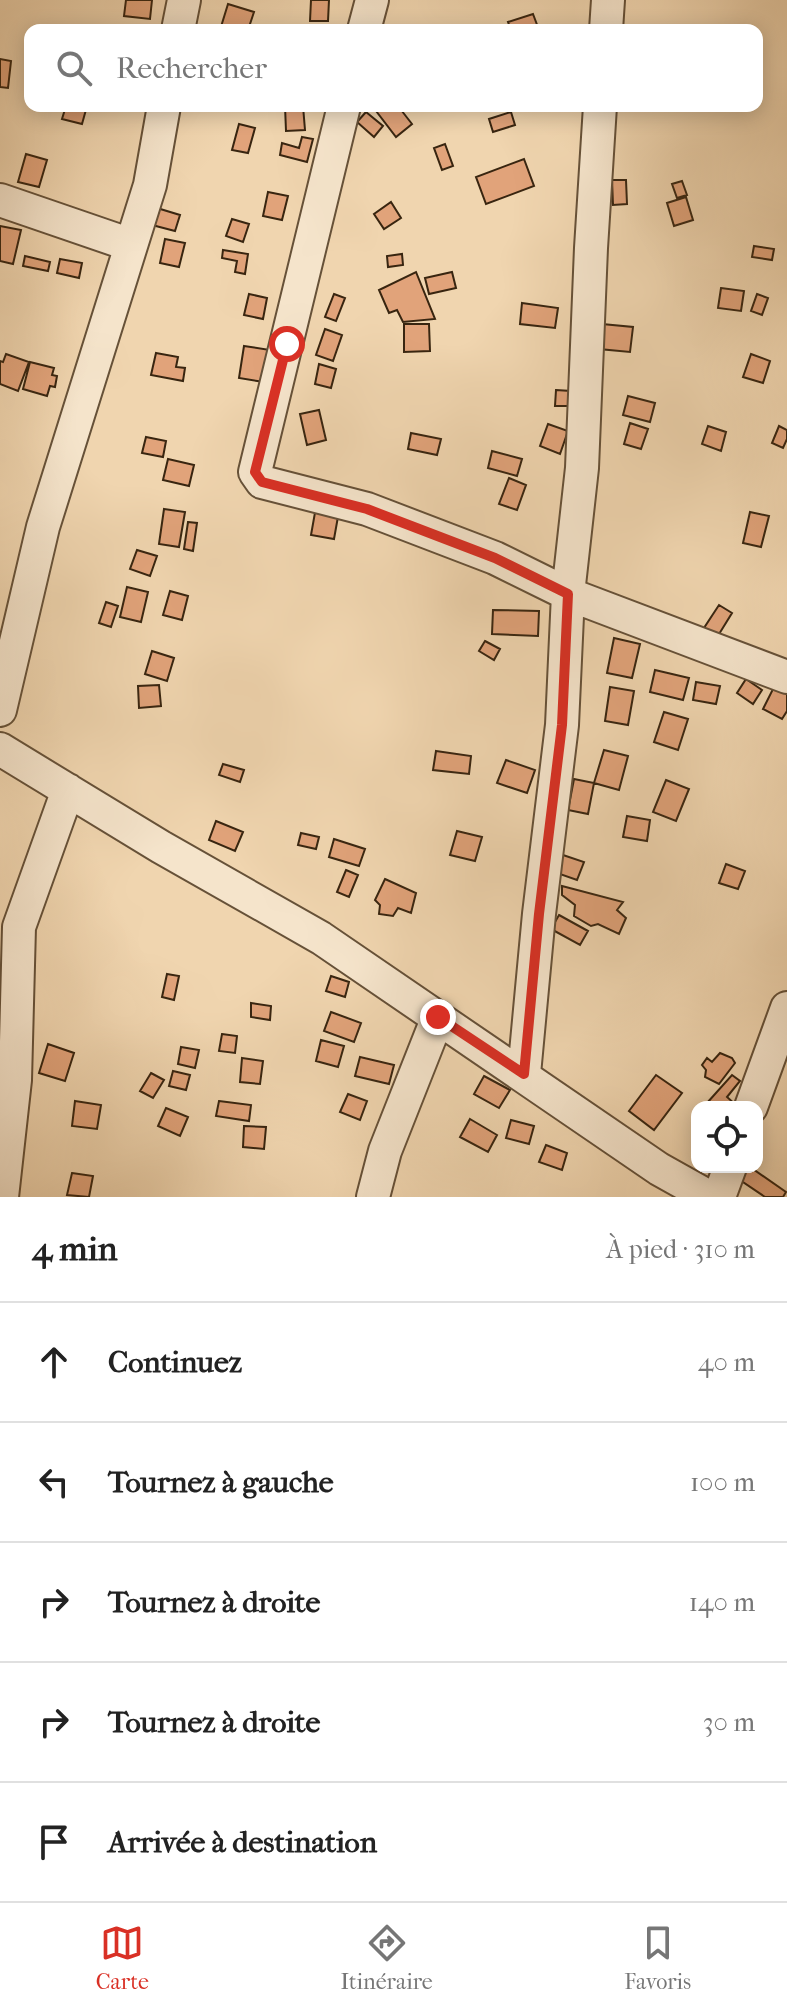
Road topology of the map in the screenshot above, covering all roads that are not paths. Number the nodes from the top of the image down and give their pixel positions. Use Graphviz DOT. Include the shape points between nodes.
graph roads {
  1 [pos="184,0"];
  2 [pos="372,0"];
  3 [pos="608,0"];
  4 [pos="179,24"];
  5 [pos="366,24"];
  6 [pos="606,24"];
  7 [pos="163,112"];
  8 [pos="343,112"];
  9 [pos="600,112"];
  10 [pos="0,200"];
  11 [pos="131,245"];
  12 [pos="568,594"];
  13 [pos="787,677"];
  14 [pos="0,710"];
  15 [pos="0,749"];
  16 [pos="68,790"];
  17 [pos="787,1008"];
  18 [pos="438,1017"];
  19 [pos="524,1074"];
  20 [pos="753,1101"];
  21 [pos="728,1173"];
  22 [pos="2,1197"];
  23 [pos="373,1197"];
  24 [pos="709,1197"];
  25 [pos="719,1197"];
  1 -- 4 [label="street"];
  2 -- 5 [label="street"];
  3 -- 6 [label="street"];
  7 -- 11 [label="street" via="150,185"];
  8 -- 12 [label="street" via="255,472 262,482 367,509 495,558"];
  9 -- 12 [label="street" via="582,468"];
  10 -- 11 [label="street"];
  11 -- 14 [label="street" via="43,527"];
  12 -- 13 [label="street"];
  12 -- 19 [label="street" via="562,725"];
  15 -- 16 [label="street"];
  16 -- 18 [label="street" via="321,938"];
  16 -- 22 [label="street" via="17,939 15,1080"];
  17 -- 20 [label="street"];
  18 -- 19 [label="street"];
  18 -- 23 [label="street" via="385,1151"];
  19 -- 24 [label="street" via="659,1169"];
  21 -- 25 [label="street"];
}
